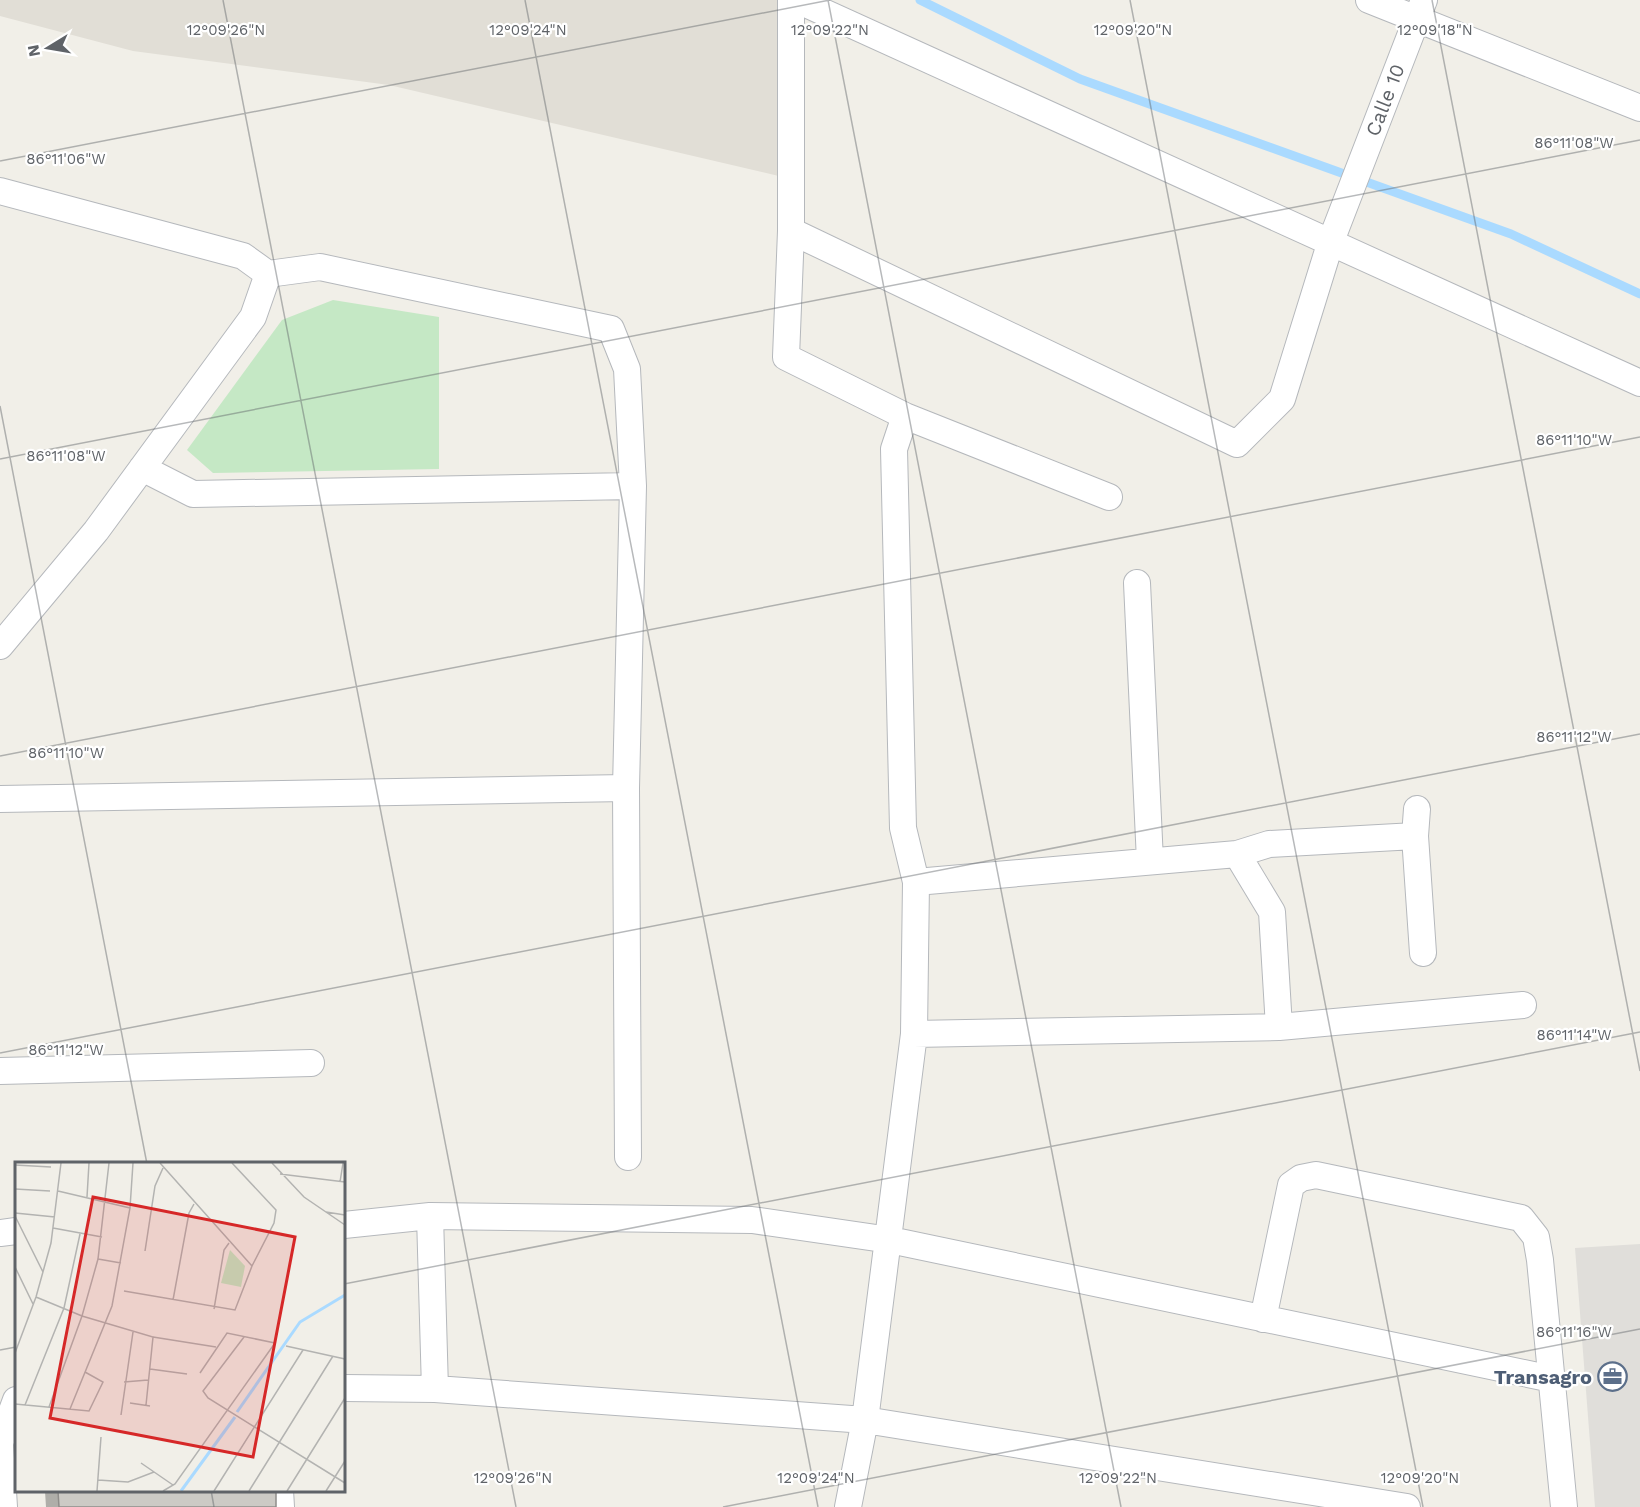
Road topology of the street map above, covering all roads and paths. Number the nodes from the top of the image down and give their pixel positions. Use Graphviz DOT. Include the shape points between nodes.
graph roads {
  1 [pos="791,0"];
  2 [pos="797,0"];
  3 [pos="1369,0"];
  4 [pos="1420,9"];
  5 [pos="1640,108"];
  6 [pos="0,191"];
  7 [pos="791,231"];
  8 [pos="1331,241"];
  9 [pos="268,274"];
  10 [pos="1640,383"];
  11 [pos="905,416"];
  12 [pos="141,468"];
  13 [pos="633,486"];
  14 [pos="1109,497"];
  15 [pos="1137,584"];
  16 [pos="0,646"];
  17 [pos="626,788"];
  18 [pos="0,799"];
  19 [pos="1417,809"];
  20 [pos="1415,836"];
  21 [pos="1237,854"];
  22 [pos="1150,861"];
  23 [pos="916,882"];
  24 [pos="1423,953"];
  25 [pos="1523,1005"];
  26 [pos="1279,1027"];
  27 [pos="914,1034"];
  28 [pos="311,1063"];
  29 [pos="0,1071"];
  30 [pos="628,1156"];
  31 [pos="430,1216"];
  32 [pos="345,1225"];
  33 [pos="15,1231"];
  34 [pos="0,1233"];
  35 [pos="890,1240"];
  36 [pos="1263,1319"];
  37 [pos="1552,1379"];
  38 [pos="345,1388"];
  39 [pos="435,1389"];
  40 [pos="12,1404"];
  41 [pos="866,1420"];
  42 [pos="280,1492"];
  43 [pos="4,1507"];
  44 [pos="281,1507"];
  45 [pos="848,1507"];
  46 [pos="1407,1507"];
  47 [pos="1564,1507"];
  1 -- 7 [label="street"];
  2 -- 8 [label="street"];
  3 -- 4 [label="street"];
  4 -- 5 [label="street"];
  4 -- 8 [label="street, Calle 10"];
  6 -- 9 [label="street" via="243,256"];
  7 -- 8 [label="street, Calle 10" via="1237,444 1282,399"];
  7 -- 11 [label="street" via="786,357"];
  8 -- 10 [label="street"];
  9 -- 12 [label="street" via="254,317"];
  9 -- 13 [label="street" via="320,267 611,329 627,369"];
  11 -- 14 [label="street"];
  11 -- 23 [label="street" via="894,449 894,484 903,828"];
  12 -- 13 [label="street" via="193,494"];
  12 -- 16 [label="street" via="96,531"];
  13 -- 17 [label="street"];
  15 -- 22 [label="street"];
  17 -- 18 [label="street"];
  17 -- 30 [label="street"];
  19 -- 20 [label="street"];
  20 -- 21 [label="street" via="1269,844"];
  20 -- 24 [label="street"];
  21 -- 22 [label="street"];
  21 -- 26 [label="street" via="1272,912"];
  22 -- 23 [label="street"];
  23 -- 27 [label="street"];
  25 -- 26 [label="street"];
  26 -- 27 [label="street"];
  27 -- 35 [label="street"];
  28 -- 29 [label="street"];
  31 -- 32 [label="street"];
  31 -- 35 [label="street" via="752,1220"];
  31 -- 39 [label="street"];
  33 -- 34 [label="street"];
  35 -- 36 [label="street"];
  35 -- 41 [label="street"];
  36 -- 37 [label="street"];
  36 -- 37 [label="street" via="1291,1185 1316,1175 1521,1218 1536,1237"];
  37 -- 47 [label="street"];
  38 -- 39 [label="street"];
  39 -- 41 [label="street"];
  40 -- 43 [label="street" via="0,1443"];
  41 -- 45 [label="street"];
  41 -- 46 [label="street"];
  42 -- 44 [label="street"];
}
